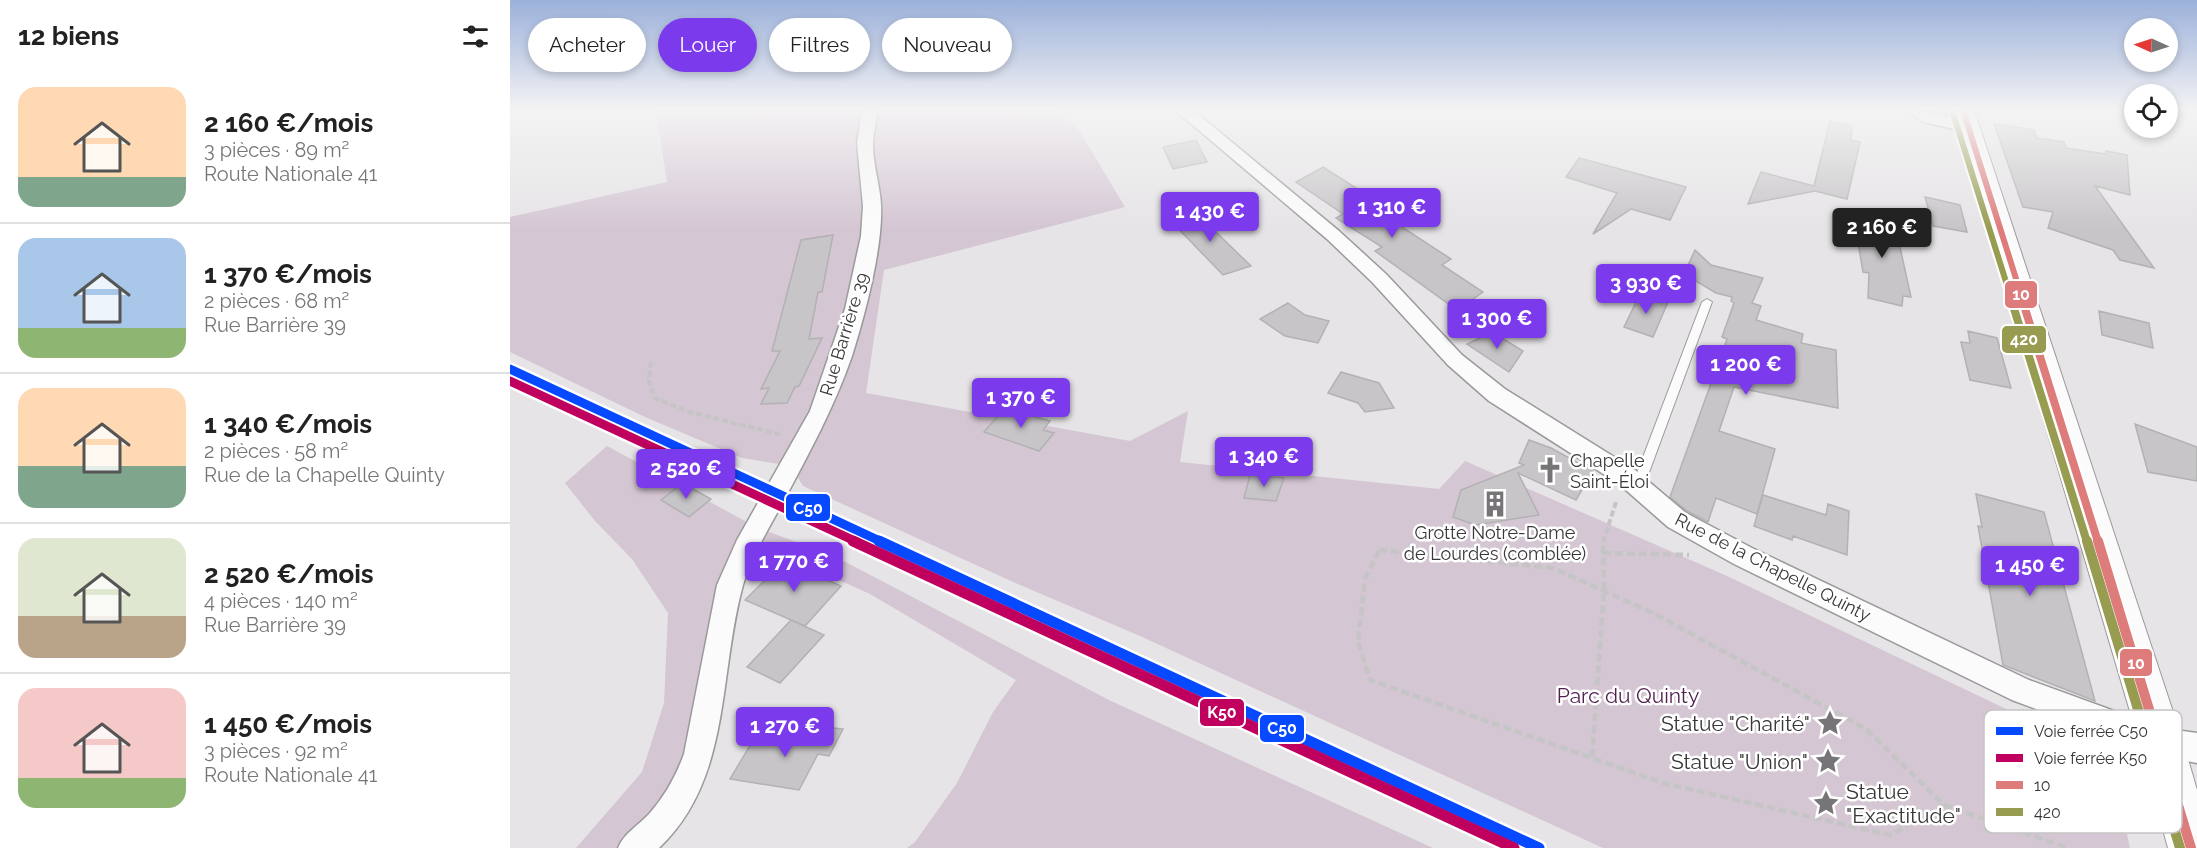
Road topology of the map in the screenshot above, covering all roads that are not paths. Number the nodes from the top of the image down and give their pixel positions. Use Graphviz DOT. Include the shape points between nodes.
graph roads {
  1 [pos="866,150"];
  2 [pos="1231,150"];
  3 [pos="1976,150"];
  4 [pos="1707,302"];
  5 [pos="1638,486"];
  6 [pos="2077,710"];
  7 [pos="2167,710"];
  8 [pos="2182,771"];
  9 [pos="640,844"];
  10 [pos="2191,848"];
  1 -- 9 [label="street, Rue Barrière 39" via="872,206 865,266 842,354 821,411 746,547 730,585 699,754 690,780 681,800"];
  2 -- 5 [label="street, Rue de la Chapelle Quinty" via="1334,235 1455,360 1488,388"];
  3 -- 7 [label="main road"];
  4 -- 5 [label="lane"];
  5 -- 6 [label="street, Rue de la Chapelle Quinty" via="1677,520 1743,556 2022,691"];
  8 -- 10 [label="main road"];
}
